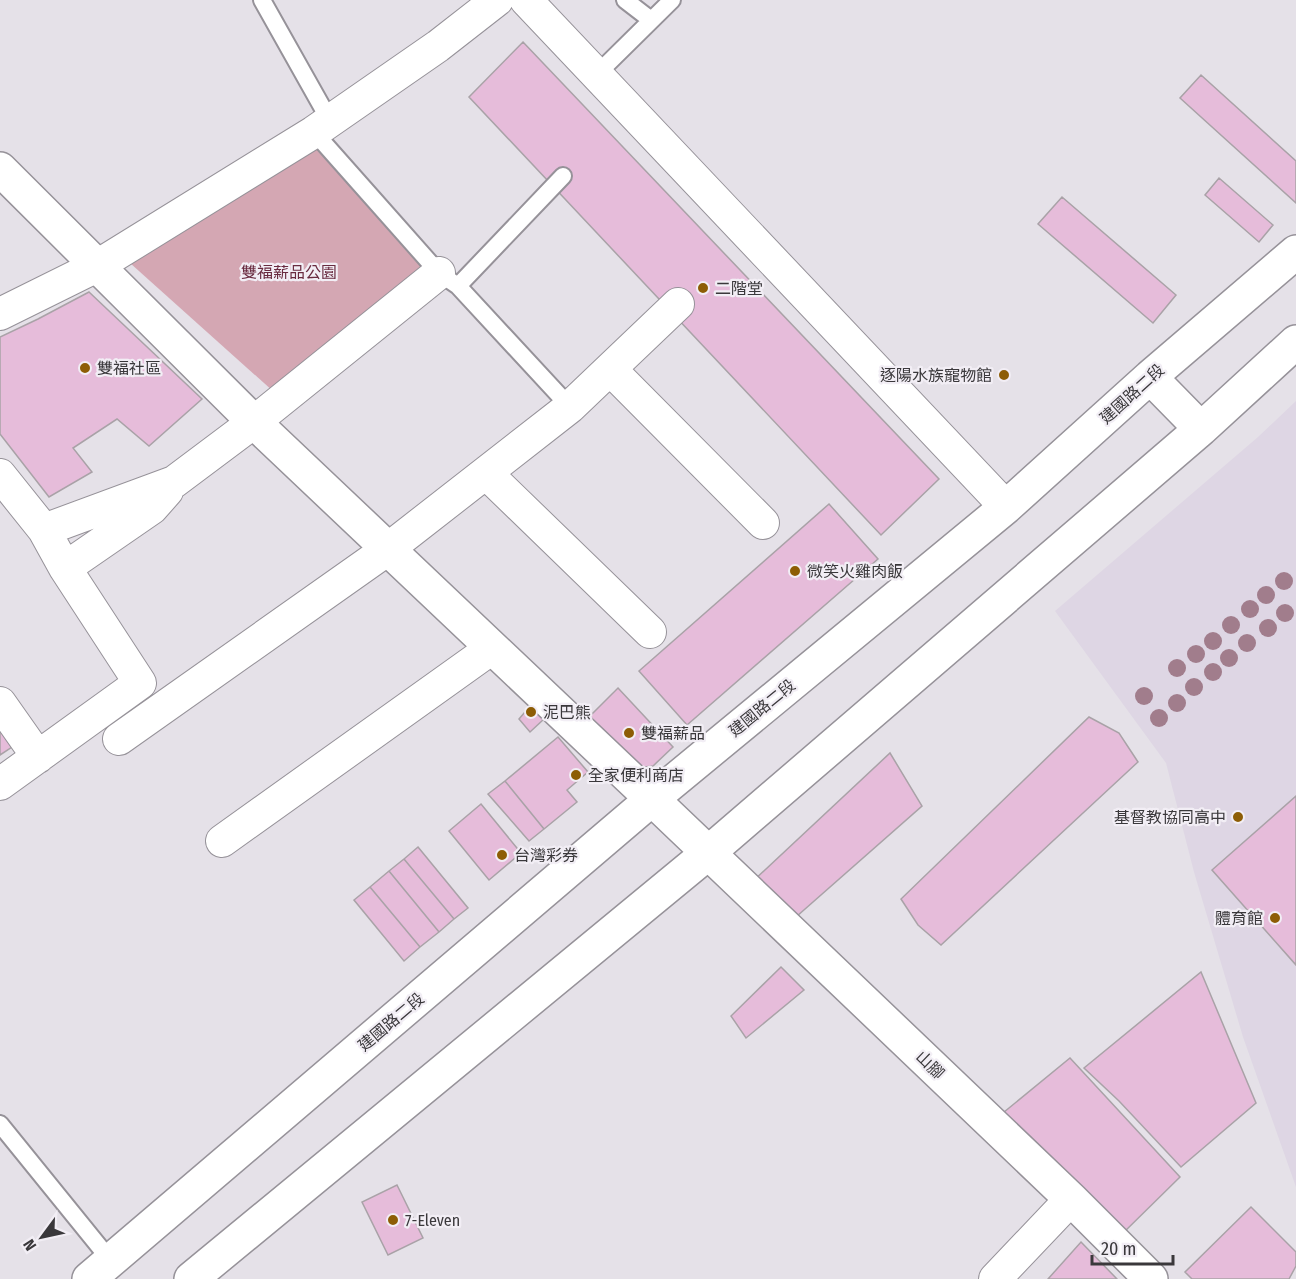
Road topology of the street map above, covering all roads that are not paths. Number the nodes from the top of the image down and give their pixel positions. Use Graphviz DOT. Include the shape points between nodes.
graph roads {
  1 [pos="262,0"];
  2 [pos="497,0"];
  3 [pos="526,0"];
  4 [pos="625,0"];
  5 [pos="672,0"];
  6 [pos="651,20"];
  7 [pos="597,74"];
  8 [pos="322,126"];
  9 [pos="0,169"];
  10 [pos="563,176"];
  11 [pos="1296,252"];
  12 [pos="97,266"];
  13 [pos="448,280"];
  14 [pos="678,304"];
  15 [pos="0,314"];
  16 [pos="1296,342"];
  17 [pos="610,369"];
  18 [pos="1150,377"];
  19 [pos="570,407"];
  20 [pos="254,422"];
  21 [pos="1201,429"];
  22 [pos="486,473"];
  23 [pos="0,475"];
  24 [pos="174,482"];
  25 [pos="1006,507"];
  26 [pos="763,523"];
  27 [pos="44,530"];
  28 [pos="388,549"];
  29 [pos="65,568"];
  30 [pos="650,632"];
  31 [pos="492,648"];
  32 [pos="0,703"];
  33 [pos="119,739"];
  34 [pos="38,756"];
  35 [pos="0,784"];
  36 [pos="652,799"];
  37 [pos="222,841"];
  38 [pos="708,853"];
  39 [pos="0,1124"];
  40 [pos="1071,1199"];
  41 [pos="100,1270"];
  42 [pos="191,1279"];
  43 [pos="996,1279"];
  44 [pos="1151,1279"];
  1 -- 8 [label="lane"];
  2 -- 8 [label="street"];
  3 -- 7 [label="street"];
  4 -- 6 [label="lane"];
  5 -- 6 [label="lane"];
  6 -- 7 [label="lane"];
  7 -- 25 [label="street"];
  8 -- 12 [label="street"];
  8 -- 13 [label="lane"];
  9 -- 12 [label="main road, 山腳"];
  10 -- 13 [label="lane"];
  11 -- 18 [label="main road, 建國路二段"];
  12 -- 15 [label="street"];
  12 -- 20 [label="main road, 山腳"];
  13 -- 19 [label="lane"];
  13 -- 20 [label="street"];
  14 -- 17 [label="street"];
  16 -- 21 [label="main road"];
  17 -- 19 [label="street"];
  17 -- 26 [label="street"];
  18 -- 21 [label="main road"];
  18 -- 25 [label="main road, 建國路二段"];
  19 -- 22 [label="street"];
  20 -- 24 [label="street"];
  20 -- 28 [label="main road, 山腳"];
  21 -- 38 [label="main road"];
  22 -- 28 [label="street"];
  22 -- 30 [label="street"];
  23 -- 27 [label="street"];
  24 -- 27 [label="street"];
  24 -- 29 [label="street" via="152,508"];
  25 -- 36 [label="main road, 建國路二段"];
  27 -- 29 [label="street"];
  28 -- 31 [label="main road, 山腳"];
  28 -- 33 [label="street"];
  29 -- 34 [label="street" via="140,682"];
  31 -- 36 [label="main road, 山腳"];
  31 -- 37 [label="street"];
  32 -- 34 [label="street"];
  34 -- 35 [label="street"];
  36 -- 38 [label="main road, 山腳"];
  36 -- 41 [label="main road, 建國路二段"];
  38 -- 40 [label="main road, 山腳"];
  38 -- 42 [label="main road"];
  39 -- 41 [label="lane"];
  40 -- 43 [label="street"];
  40 -- 44 [label="main road, 山腳"];
}
